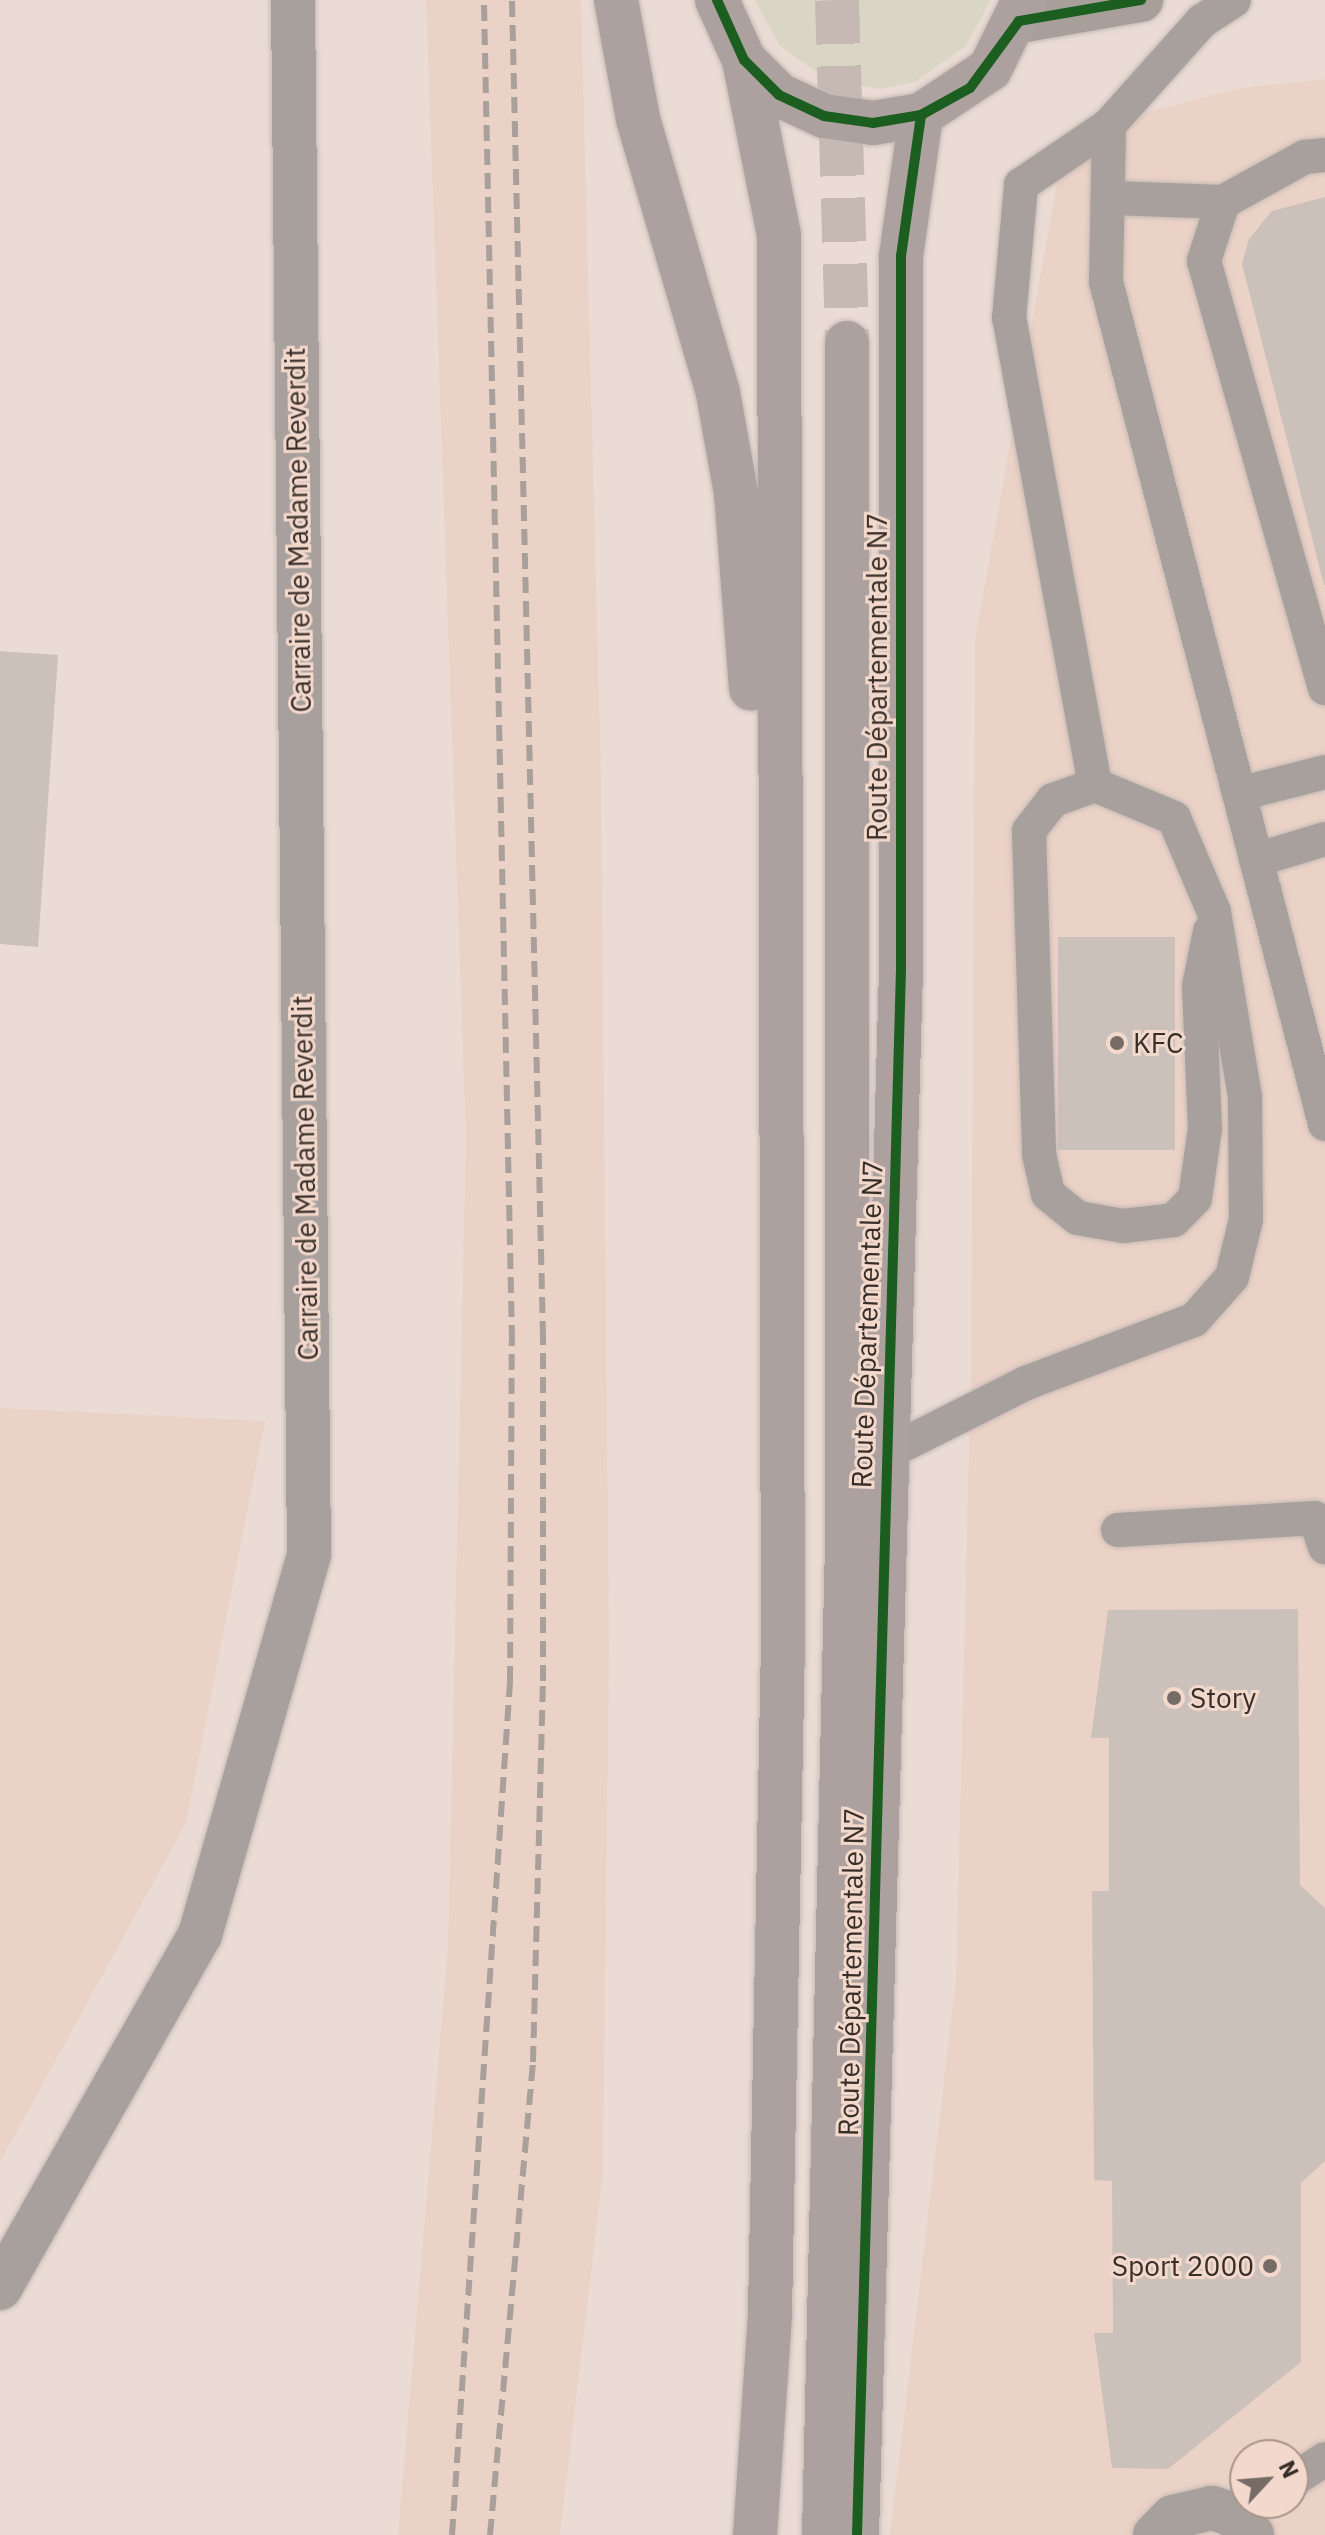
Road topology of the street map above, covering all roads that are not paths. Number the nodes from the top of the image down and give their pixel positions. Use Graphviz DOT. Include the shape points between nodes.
graph roads {
  1 [pos="293,0"];
  2 [pos="616,0"];
  3 [pos="717,0"];
  4 [pos="1141,0"];
  5 [pos="1234,0"];
  6 [pos="1021,11"];
  7 [pos="744,60"];
  8 [pos="921,115"];
  9 [pos="1109,125"];
  10 [pos="1325,155"];
  11 [pos="1112,198"];
  12 [pos="1223,202"];
  13 [pos="847,343"];
  14 [pos="1325,688"];
  15 [pos="1325,772"];
  16 [pos="1095,785"];
  17 [pos="1239,794"];
  18 [pos="1325,839"];
  19 [pos="1256,860"];
  20 [pos="1214,912"];
  21 [pos="778,1053"];
  22 [pos="1325,1124"];
  23 [pos="887,1453"];
  24 [pos="1118,1530"];
  25 [pos="1325,1547"];
  26 [pos="0,2288"];
  27 [pos="1229,2514"];
  28 [pos="755,2535"];
  29 [pos="824,2535"];
  30 [pos="857,2535"];
  31 [pos="1155,2535"];
  1 -- 26 [label="street, Carraire de Madame Reverdit" via="309,1554 200,1935"];
  2 -- 21 [label="main road" via="638,119 718,393 736,493 751,633 753,867"];
  3 -- 7 [label="main road"];
  4 -- 6 [label="main road"];
  5 -- 9 [label="lane" via="1202,21"];
  6 -- 8 [label="main road" via="990,69"];
  7 -- 8 [label="main road" via="779,95 824,116 873,123"];
  7 -- 21 [label="main road" via="779,235"];
  8 -- 23 [label="main road, Route Départementale N7" via="901,256 901,971"];
  9 -- 11 [label="lane"];
  9 -- 16 [label="lane" via="1021,185 1009,318"];
  10 -- 12 [label="lane" via="1305,157"];
  11 -- 12 [label="lane"];
  11 -- 17 [label="lane" via="1106,282"];
  12 -- 14 [label="lane" via="1204,261"];
  13 -- 29 [label="main road, Route Départementale N7" via="847,1541"];
  15 -- 17 [label="lane"];
  16 -- 20 [label="lane, Route Départementale N7" via="1136,796 1174,818"];
  16 -- 20 [label="lane" via="1053,800 1029,831 1039,1154 1048,1194 1078,1218 1123,1226 1174,1220 1195,1198 1205,1129 1199,986"];
  17 -- 19 [label="lane"];
  18 -- 19 [label="lane"];
  19 -- 22 [label="lane"];
  20 -- 23 [label="lane, Route Départementale N7" via="1245,1097 1246,1219 1232,1277 1194,1320 1026,1383"];
  21 -- 28 [label="main road" via="783,1642 770,2315"];
  23 -- 30 [label="main road, Route Départementale N7"];
  24 -- 25 [label="lane" via="1315,1518"];
  27 -- 31 [label="street" via="1191,2508"];
}
